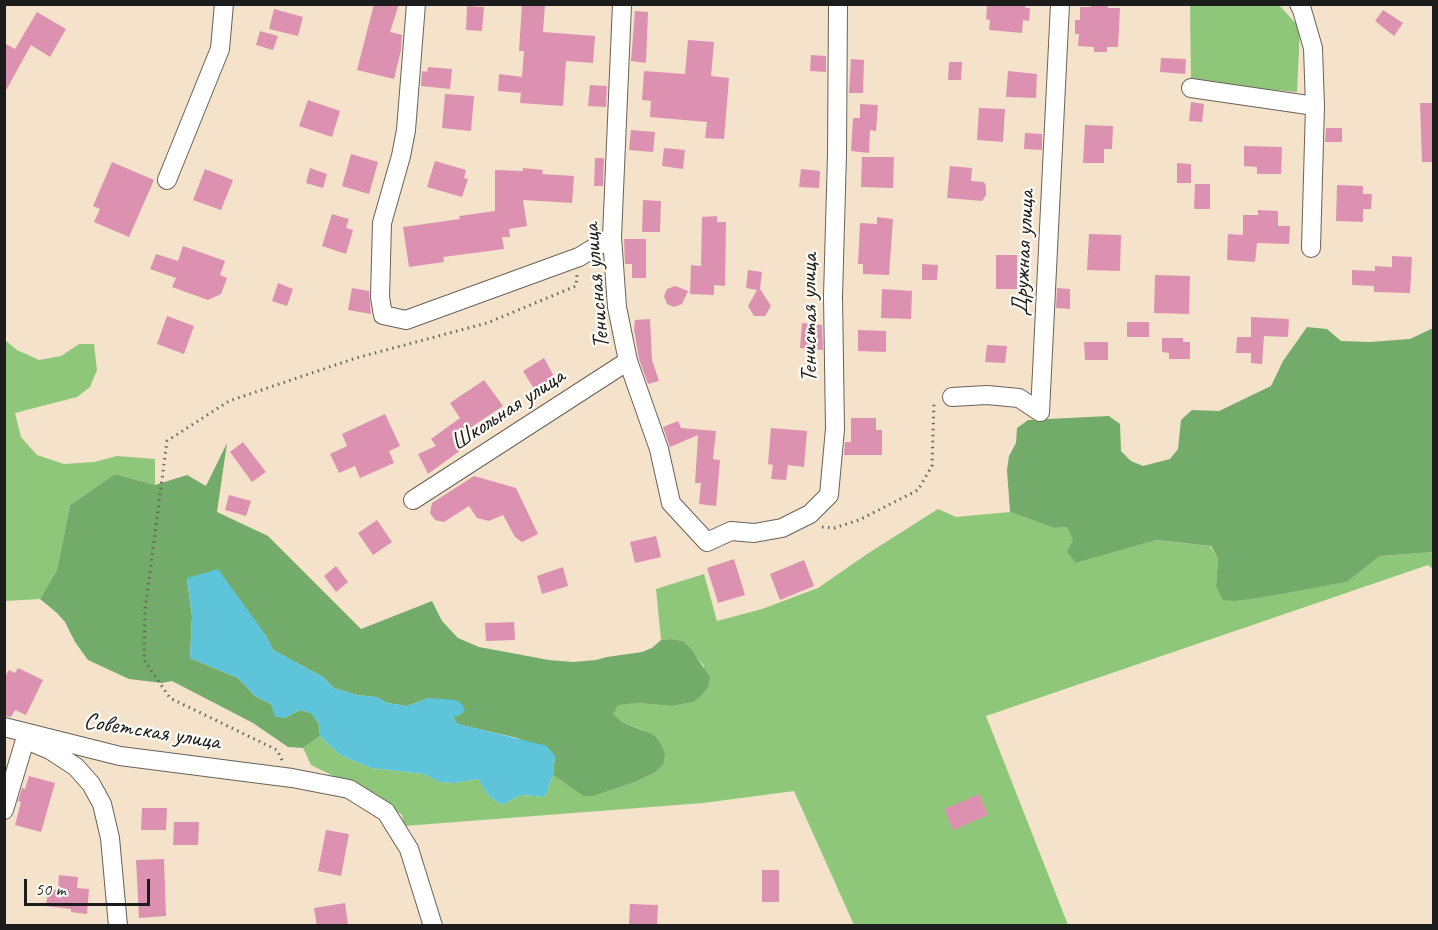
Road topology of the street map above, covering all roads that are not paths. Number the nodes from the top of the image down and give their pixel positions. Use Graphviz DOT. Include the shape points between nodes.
graph roads {
  1 [pos="224,4"];
  2 [pos="417,4"];
  3 [pos="622,4"];
  4 [pos="838,4"];
  5 [pos="1060,4"];
  6 [pos="1299,4"];
  7 [pos="1191,88"];
  8 [pos="1315,106"];
  9 [pos="167,180"];
  10 [pos="612,237"];
  11 [pos="1311,248"];
  12 [pos="628,361"];
  13 [pos="943,398"];
  14 [pos="413,500"];
  15 [pos="707,542"];
  16 [pos="4,727"];
  17 [pos="4,732"];
  18 [pos="25,740"];
  19 [pos="4,810"];
  20 [pos="118,926"];
  21 [pos="433,926"];
  1 -- 9 [label="street" via="220,49"];
  2 -- 10 [label="street" via="402,156 382,223 383,315 406,320 579,257"];
  3 -- 10 [label="street, Тенисная улица"];
  4 -- 15 [label="street, Тенистая улица" via="835,429 829,495 810,514 782,528 754,533 730,531"];
  5 -- 13 [label="street, Дружная улица" via="1040,412 1019,398"];
  6 -- 8 [label="street" via="1314,48"];
  7 -- 8 [label="street"];
  8 -- 11 [label="street"];
  10 -- 12 [label="street, Тенисная улица" via="617,306"];
  12 -- 14 [label="street, Школьная улица"];
  12 -- 15 [label="street, Тенисная улица" via="659,449 671,503"];
  16 -- 21 [label="street, Советская улица" via="120,756 292,777 349,789 386,812 409,849"];
  17 -- 18 [label="street"];
  18 -- 19 [label="street"];
  18 -- 20 [label="street" via="76,767 102,804 110,838"];
}
